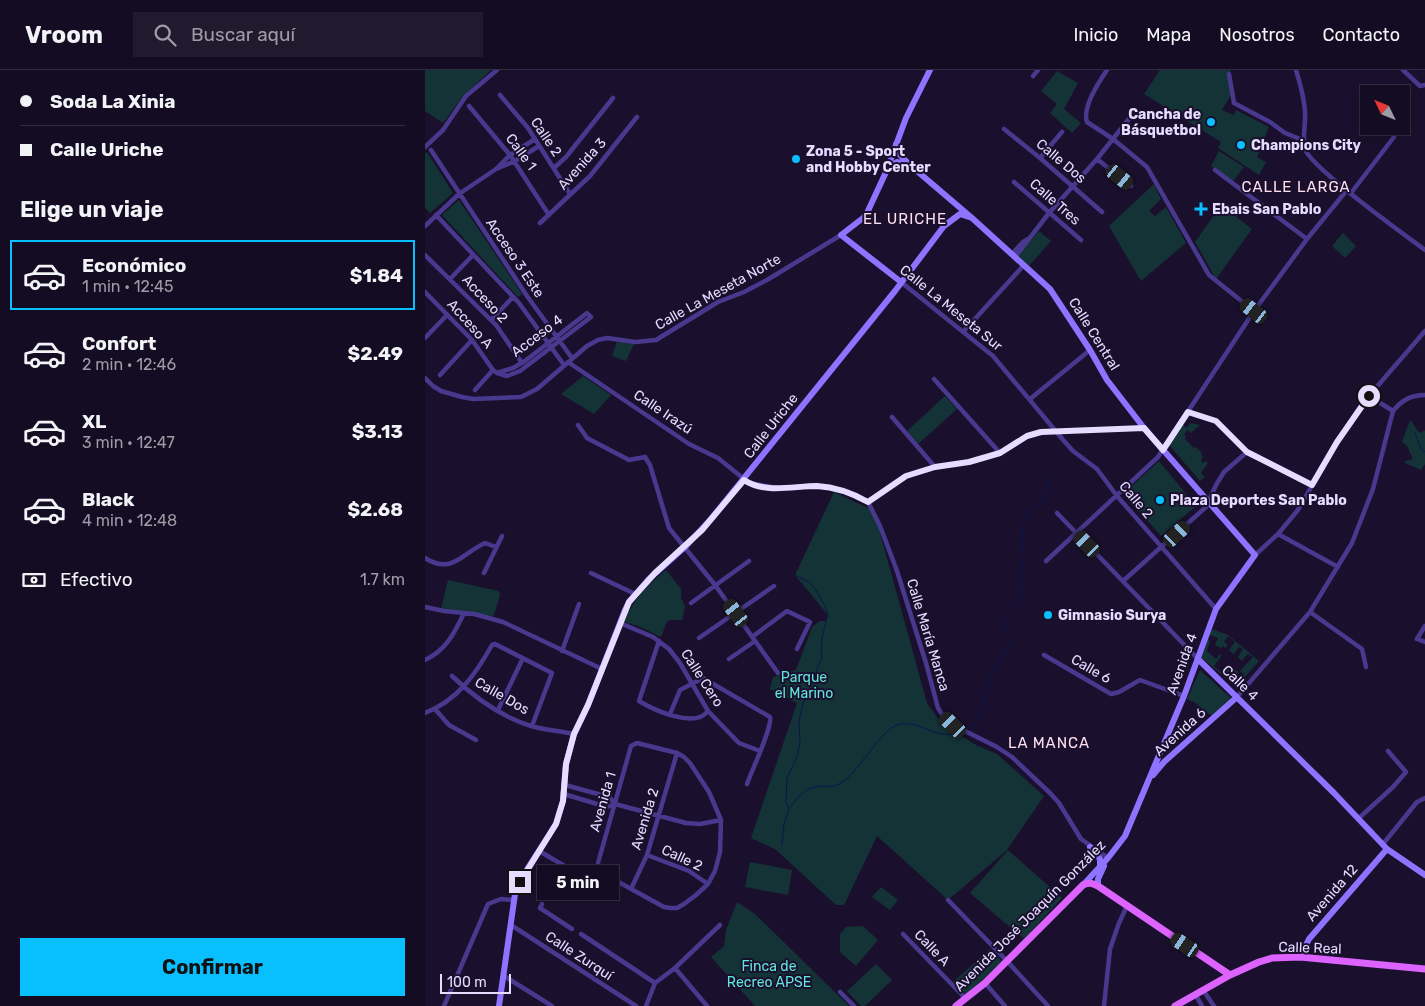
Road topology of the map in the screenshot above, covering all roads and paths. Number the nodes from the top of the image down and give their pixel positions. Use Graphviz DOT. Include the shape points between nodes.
graph roads {
  1 [pos="497,70"];
  2 [pos="930,70"];
  3 [pos="1038,70"];
  4 [pos="1107,70"];
  5 [pos="1296,70"];
  6 [pos="1403,70"];
  7 [pos="1229,74"];
  8 [pos="1033,76"];
  9 [pos="1425,85"];
  10 [pos="500,95"];
  11 [pos="613,98"];
  12 [pos="469,106"];
  13 [pos="1137,111"];
  14 [pos="637,117"];
  15 [pos="1004,130"];
  16 [pos="1062,132"];
  17 [pos="1394,137"];
  18 [pos="1113,139"];
  19 [pos="535,140"];
  20 [pos="1305,141"];
  21 [pos="896,144"];
  22 [pos="539,146"];
  23 [pos="425,147"];
  24 [pos="431,150"];
  25 [pos="510,155"];
  26 [pos="1040,158"];
  27 [pos="1097,159"];
  28 [pos="515,161"];
  29 [pos="910,165"];
  30 [pos="554,168"];
  31 [pos="496,170"];
  32 [pos="1215,170"];
  33 [pos="886,172"];
  34 [pos="1014,182"];
  35 [pos="1073,186"];
  36 [pos="1131,186"];
  37 [pos="1349,192"];
  38 [pos="459,194"];
  39 [pos="571,194"];
  40 [pos="952,201"];
  41 [pos="1102,212"];
  42 [pos="1049,213"];
  43 [pos="436,215"];
  44 [pos="549,215"];
  45 [pos="863,218"];
  46 [pos="972,218"];
  47 [pos="540,223"];
  48 [pos="425,226"];
  49 [pos="945,226"];
  50 [pos="841,235"];
  51 [pos="1307,239"];
  52 [pos="1081,240"];
  53 [pos="851,242"];
  54 [pos="1425,250"];
  55 [pos="425,255"];
  56 [pos="473,255"];
  57 [pos="1014,255"];
  58 [pos="1024,265"];
  59 [pos="906,275"];
  60 [pos="895,278"];
  61 [pos="450,279"];
  62 [pos="901,282"];
  63 [pos="425,292"];
  64 [pos="527,296"];
  65 [pos="513,297"];
  66 [pos="519,303"];
  67 [pos="1254,311"];
  68 [pos="447,315"];
  69 [pos="491,320"];
  70 [pos="964,331"];
  71 [pos="1424,335"];
  72 [pos="556,336"];
  73 [pos="425,338"];
  74 [pos="472,340"];
  75 [pos="560,342"];
  76 [pos="547,343"];
  77 [pos="551,348"];
  78 [pos="1090,350"];
  79 [pos="568,361"];
  80 [pos="522,363"];
  81 [pos="495,371"];
  82 [pos="440,375"];
  83 [pos="425,378"];
  84 [pos="934,379"];
  85 [pos="475,390"];
  86 [pos="1425,395"];
  87 [pos="1369,396"];
  88 [pos="1030,399"];
  89 [pos="1393,411"];
  90 [pos="1188,412"];
  91 [pos="892,417"];
  92 [pos="578,424"];
  93 [pos="1141,428"];
  94 [pos="1057,431"];
  95 [pos="1163,450"];
  96 [pos="1247,452"];
  97 [pos="1000,453"];
  98 [pos="935,467"];
  99 [pos="744,480"];
  100 [pos="1312,485"];
  101 [pos="1117,496"];
  102 [pos="1209,501"];
  103 [pos="868,502"];
  104 [pos="1057,513"];
  105 [pos="1077,533"];
  106 [pos="1277,534"];
  107 [pos="502,536"];
  108 [pos="686,546"];
  109 [pos="496,547"];
  110 [pos="1162,547"];
  111 [pos="1255,555"];
  112 [pos="425,558"];
  113 [pos="749,561"];
  114 [pos="1046,561"];
  115 [pos="1338,567"];
  116 [pos="484,573"];
  117 [pos="591,573"];
  118 [pos="1123,581"];
  119 [pos="715,585"];
  120 [pos="774,586"];
  121 [pos="635,594"];
  122 [pos="691,603"];
  123 [pos="579,604"];
  124 [pos="425,607"];
  125 [pos="1216,609"];
  126 [pos="1310,612"];
  127 [pos="465,613"];
  128 [pos="736,613"];
  129 [pos="620,623"];
  130 [pos="1425,626"];
  131 [pos="699,638"];
  132 [pos="753,639"];
  133 [pos="659,641"];
  134 [pos="1425,642"];
  135 [pos="797,649"];
  136 [pos="562,651"];
  137 [pos="1044,655"];
  138 [pos="523,658"];
  139 [pos="729,659"];
  140 [pos="1198,659"];
  141 [pos="425,660"];
  142 [pos="1366,666"];
  143 [pos="602,670"];
  144 [pos="778,673"];
  145 [pos="452,676"];
  146 [pos="691,683"];
  147 [pos="464,688"];
  148 [pos="1184,696"];
  149 [pos="1237,697"];
  150 [pos="435,709"];
  151 [pos="498,710"];
  152 [pos="708,711"];
  153 [pos="425,713"];
  154 [pos="670,714"];
  155 [pos="532,726"];
  156 [pos="574,734"];
  157 [pos="475,740"];
  158 [pos="1165,741"];
  159 [pos="760,751"];
  160 [pos="1388,751"];
  161 [pos="677,753"];
  162 [pos="1164,762"];
  163 [pos="747,784"];
  164 [pos="565,785"];
  165 [pos="1144,788"];
  166 [pos="564,794"];
  167 [pos="1425,798"];
  168 [pos="615,804"];
  169 [pos="659,816"];
  170 [pos="1358,819"];
  171 [pos="721,820"];
  172 [pos="1385,846"];
  173 [pos="1090,847"];
  174 [pos="539,851"];
  175 [pos="647,855"];
  176 [pos="1108,858"];
  177 [pos="1099,867"];
  178 [pos="1425,875"];
  179 [pos="587,879"];
  180 [pos="708,884"];
  181 [pos="1083,885"];
  182 [pos="1098,886"];
  183 [pos="631,889"];
  184 [pos="514,900"];
  185 [pos="948,900"];
  186 [pos="542,904"];
  187 [pos="1127,906"];
  188 [pos="719,924"];
  189 [pos="511,926"];
  190 [pos="572,929"];
  191 [pos="581,934"];
  192 [pos="903,934"];
  193 [pos="1300,957"];
  194 [pos="1006,960"];
  195 [pos="675,968"];
  196 [pos="1425,969"];
  197 [pos="1230,975"];
  198 [pos="504,976"];
  199 [pos="655,983"];
  200 [pos="985,983"];
  201 [pos="1203,990"];
  202 [pos="840,992"];
  203 [pos="1195,994"];
  204 [pos="966,999"];
  205 [pos="444,1006"];
  206 [pos="499,1006"];
  207 [pos="552,1006"];
  208 [pos="636,1006"];
  209 [pos="646,1006"];
  210 [pos="707,1006"];
  211 [pos="854,1006"];
  212 [pos="956,1006"];
  213 [pos="1005,1006"];
  214 [pos="1048,1006"];
  215 [pos="1104,1006"];
  216 [pos="1175,1006"];
  217 [pos="1202,1006"];
  218 [pos="1214,1006"];
  1 -- 23 [label="street" via="466,96 443,130"];
  2 -- 21 [label="main road, Calle La Meseta Norte"];
  3 -- 8 [label="street"];
  4 -- 18 [label="street" via="1087,109 1086,120"];
  5 -- 20 [label="street" via="1306,113"];
  6 -- 9 [label="street" via="1420,86"];
  7 -- 20 [label="street" via="1234,103 1290,136"];
  10 -- 19 [label="street, Calle 2"];
  11 -- 30 [label="street"];
  12 -- 25 [label="street, Calle 1"];
  13 -- 18 [label="street"];
  14 -- 39 [label="street, Avenida 3" via="590,176"];
  15 -- 26 [label="street, Calle Dos"];
  16 -- 26 [label="street"];
  17 -- 37 [label="street"];
  18 -- 27 [label="street"];
  18 -- 67 [label="street" via="1147,167 1209,275"];
  19 -- 22 [label="street, Calle 2"];
  19 -- 25 [label="street"];
  20 -- 37 [label="street" via="1305,150 1311,159"];
  21 -- 29 [label="main road, Calle Central" via="897,152"];
  21 -- 33 [label="main road, Calle La Meseta Norte"];
  22 -- 28 [label="street"];
  22 -- 30 [label="street, Calle 2"];
  24 -- 38 [label="street, Acceso 3 Este"];
  25 -- 28 [label="street, Calle 1"];
  25 -- 31 [label="street"];
  26 -- 35 [label="street, Calle Dos"];
  27 -- 35 [label="street"];
  27 -- 36 [label="street"];
  28 -- 31 [label="street"];
  28 -- 44 [label="street, Calle 1"];
  29 -- 33 [label="main road" via="897,162"];
  29 -- 40 [label="main road, Calle Central"];
  30 -- 39 [label="street, Calle 2"];
  31 -- 38 [label="street"];
  32 -- 51 [label="street"];
  33 -- 45 [label="main road, Calle La Meseta Norte"];
  34 -- 42 [label="street, Calle Tres"];
  35 -- 41 [label="street, Calle Dos"];
  35 -- 42 [label="street"];
  37 -- 51 [label="street"];
  37 -- 54 [label="street"];
  38 -- 43 [label="street"];
  38 -- 64 [label="street, Acceso 3 Este"];
  39 -- 44 [label="street, Avenida 3"];
  40 -- 46 [label="main road, Calle Central"];
  40 -- 49 [label="main road" via="955,209"];
  42 -- 52 [label="street, Calle Tres"];
  42 -- 57 [label="street"];
  43 -- 48 [label="street"];
  43 -- 56 [label="street"];
  44 -- 47 [label="street, Avenida 3"];
  45 -- 50 [label="main road, Calle La Meseta Norte"];
  45 -- 53 [label="main road" via="849,236"];
  46 -- 49 [label="main road, Calle Uriche" via="960,214"];
  46 -- 57 [label="main road, Calle Central"];
  49 -- 59 [label="main road, Calle Uriche"];
  50 -- 53 [label="main road, Calle La Meseta Sur"];
  50 -- 79 [label="street, Calle La Meseta Norte" via="767,280 718,302 656,340 598,340"];
  51 -- 67 [label="street"];
  53 -- 60 [label="main road, Calle La Meseta Sur"];
  55 -- 61 [label="street, Acceso 2"];
  56 -- 61 [label="street"];
  56 -- 65 [label="street"];
  57 -- 58 [label="main road, Calle Central"];
  58 -- 70 [label="street"];
  58 -- 78 [label="main road, Calle Central" via="1057,298"];
  59 -- 60 [label="main road"];
  59 -- 62 [label="main road, Calle Uriche"];
  60 -- 62 [label="main road, Calle La Meseta Sur"];
  61 -- 69 [label="street, Acceso 2"];
  62 -- 70 [label="street, Calle La Meseta Sur"];
  62 -- 99 [label="main road, Calle Uriche"];
  63 -- 68 [label="street, Acceso A"];
  64 -- 66 [label="street"];
  64 -- 72 [label="street, Acceso 3 Este"];
  65 -- 66 [label="street"];
  65 -- 69 [label="street"];
  66 -- 76 [label="street"];
  67 -- 90 [label="street"];
  68 -- 73 [label="street"];
  68 -- 74 [label="street, Acceso A"];
  69 -- 80 [label="street, Acceso 2"];
  70 -- 88 [label="street, Calle La Meseta Sur" via="993,356"];
  71 -- 87 [label="street"];
  72 -- 75 [label="street, Acceso 3 Este"];
  72 -- 75 [label="street, Acceso 4" via="587,313 591,317"];
  72 -- 76 [label="street, Acceso 4"];
  74 -- 81 [label="street, Acceso A"];
  74 -- 82 [label="street"];
  75 -- 77 [label="street, Acceso 4"];
  75 -- 79 [label="street, Acceso 3 Este"];
  76 -- 77 [label="street"];
  76 -- 80 [label="street, Acceso 4"];
  77 -- 79 [label="street"];
  77 -- 81 [label="street, Acceso 4" via="520,371 507,376"];
  78 -- 88 [label="street"];
  78 -- 93 [label="main road, Calle Central"];
  79 -- 83 [label="street, Calle La Meseta Norte" via="537,389 521,398 462,397 441,391"];
  79 -- 99 [label="street, Calle Irazú" via="689,444 718,458"];
  80 -- 81 [label="street, Acceso 4"];
  81 -- 85 [label="street"];
  84 -- 97 [label="street"];
  86 -- 89 [label="street" via="1408,398"];
  87 -- 89 [label="street"];
  87 -- 100 [label="street"];
  88 -- 94 [label="street, Calle La Meseta Sur"];
  89 -- 115 [label="street" via="1365,510"];
  90 -- 95 [label="street"];
  90 -- 96 [label="street" via="1216,421"];
  91 -- 98 [label="street"];
  92 -- 108 [label="street" via="587,438 629,460 646,458 651,465 669,528"];
  93 -- 94 [label="street"];
  93 -- 95 [label="main road, Calle Central"];
  94 -- 97 [label="street" via="1027,436"];
  94 -- 101 [label="street, Calle 2" via="1073,451 1097,469"];
  95 -- 101 [label="street"];
  95 -- 102 [label="main road, Calle Central"];
  96 -- 100 [label="street"];
  96 -- 102 [label="street" via="1225,472"];
  97 -- 98 [label="street"];
  98 -- 103 [label="street" via="906,476"];
  99 -- 103 [label="street" via="767,488 836,488"];
  99 -- 108 [label="main road, Calle Uriche"];
  100 -- 106 [label="street" via="1298,510"];
  101 -- 105 [label="street"];
  101 -- 110 [label="street, Calle 2"];
  102 -- 110 [label="street"];
  102 -- 111 [label="main road, Calle Central"];
  103 -- 173 [label="street, Calle María Manca" via="897,571 943,716 953,725 1012,757 1059,803 1081,839"];
  104 -- 105 [label="street, Calle 4"];
  105 -- 114 [label="street"];
  105 -- 118 [label="street, Calle 4"];
  106 -- 111 [label="street"];
  106 -- 115 [label="street"];
  107 -- 109 [label="street"];
  108 -- 119 [label="street"];
  108 -- 121 [label="main road, Calle Uriche"];
  109 -- 112 [label="street" via="485,544 448,565"];
  109 -- 116 [label="street"];
  110 -- 118 [label="street"];
  110 -- 125 [label="street, Calle 2"];
  111 -- 125 [label="main road, Avenida 4"];
  113 -- 119 [label="street"];
  115 -- 126 [label="street"];
  117 -- 121 [label="street"];
  118 -- 140 [label="street, Calle 4"];
  119 -- 122 [label="street"];
  119 -- 128 [label="street"];
  120 -- 128 [label="street"];
  121 -- 129 [label="main road, Calle Uriche"];
  123 -- 136 [label="street"];
  124 -- 127 [label="street"];
  125 -- 140 [label="main road, Avenida 4"];
  126 -- 142 [label="street" via="1362,649"];
  126 -- 149 [label="street"];
  127 -- 136 [label="street" via="503,622"];
  127 -- 141 [label="street" via="451,640"];
  128 -- 131 [label="street"];
  128 -- 132 [label="street"];
  129 -- 133 [label="street, Calle Cero"];
  129 -- 143 [label="main road, Calle Uriche"];
  130 -- 134 [label="street" via="1417,638"];
  132 -- 135 [label="street" via="787,611 810,622"];
  132 -- 139 [label="street"];
  132 -- 144 [label="street"];
  133 -- 146 [label="street, Calle Cero" via="680,662"];
  133 -- 154 [label="street" via="639,701"];
  136 -- 143 [label="street"];
  137 -- 148 [label="street, Calle 6" via="1111,694 1140,680"];
  138 -- 147 [label="street" via="492,645"];
  138 -- 151 [label="street"];
  138 -- 155 [label="street" via="552,674"];
  140 -- 148 [label="main road, Avenida 4"];
  140 -- 149 [label="main road, Calle 4"];
  143 -- 156 [label="main road, Calle Uriche"];
  145 -- 147 [label="street, Calle Dos"];
  146 -- 152 [label="street, Calle Cero"];
  146 -- 154 [label="street" via="678,692"];
  146 -- 159 [label="street" via="705,678 771,719"];
  147 -- 150 [label="street"];
  147 -- 151 [label="street, Calle Dos"];
  148 -- 158 [label="main road, Avenida 4"];
  149 -- 162 [label="main road, Avenida 6"];
  149 -- 170 [label="main road, Calle 4"];
  150 -- 153 [label="street"];
  150 -- 157 [label="street" via="449,725"];
  151 -- 155 [label="street, Calle Dos"];
  152 -- 154 [label="street" via="702,717 683,719"];
  152 -- 159 [label="street, Calle Cero" via="739,743"];
  155 -- 156 [label="street, Calle Dos"];
  156 -- 164 [label="main road, Calle Uriche" via="566,764"];
  158 -- 162 [label="main road" via="1160,758"];
  158 -- 165 [label="main road, Avenida 4"];
  159 -- 163 [label="street"];
  160 -- 170 [label="street" via="1406,772"];
  161 -- 168 [label="street, Avenida 1" via="633,744"];
  161 -- 169 [label="street, Avenida 2"];
  161 -- 171 [label="street" via="696,771"];
  162 -- 165 [label="main road, Avenida 6"];
  164 -- 166 [label="main road, Calle Uriche"];
  164 -- 168 [label="street" via="609,797"];
  165 -- 176 [label="main road, Avenida José Joaquín González" via="1125,836"];
  166 -- 168 [label="street" via="607,807"];
  166 -- 174 [label="main road, Calle Uriche" via="556,824"];
  167 -- 172 [label="street" via="1417,802"];
  168 -- 169 [label="street"];
  168 -- 183 [label="street, Avenida 1" via="598,868 601,874"];
  169 -- 171 [label="street" via="701,824"];
  169 -- 175 [label="street, Avenida 2"];
  170 -- 172 [label="main road, Calle 4"];
  171 -- 180 [label="street" via="720,852"];
  172 -- 178 [label="main road, Calle 4"];
  172 -- 193 [label="main road, Avenida 12" via="1309,939"];
  173 -- 176 [label="street, Calle María Manca"];
  173 -- 177 [label="main road" via="1100,858"];
  174 -- 179 [label="street"];
  174 -- 184 [label="main road, Calle Uriche" via="520,882"];
  175 -- 180 [label="street, Calle 2" via="689,871"];
  175 -- 183 [label="street, Avenida 2"];
  176 -- 177 [label="main road, Avenida José Joaquín González"];
  176 -- 182 [label="main road"];
  177 -- 181 [label="main road, Avenida José Joaquín González"];
  180 -- 183 [label="street" via="677,908 664,907"];
  181 -- 182 [label="main road" via="1092,883"];
  181 -- 194 [label="main road, Avenida José Joaquín González"];
  182 -- 187 [label="main road"];
  184 -- 189 [label="main road, Calle Uriche"];
  184 -- 205 [label="street" via="501,899 488,904"];
  185 -- 194 [label="street"];
  186 -- 190 [label="street" via="540,908"];
  187 -- 197 [label="main road"];
  187 -- 215 [label="street" via="1111,949"];
  188 -- 195 [label="street"];
  189 -- 198 [label="main road, Calle Uriche"];
  189 -- 208 [label="street, Calle Zurquí"];
  191 -- 199 [label="street"];
  192 -- 204 [label="street, Calle A"];
  193 -- 196 [label="main road, Calle Real"];
  193 -- 197 [label="main road, Calle Real" via="1272,958"];
  194 -- 200 [label="main road, Avenida José Joaquín González"];
  194 -- 214 [label="street"];
  195 -- 199 [label="street"];
  195 -- 210 [label="street"];
  197 -- 201 [label="main road, Calle Real"];
  198 -- 206 [label="main road, Calle Uriche"];
  198 -- 207 [label="street"];
  199 -- 209 [label="street"];
  200 -- 204 [label="main road, Avenida José Joaquín González"];
  200 -- 213 [label="street"];
  201 -- 203 [label="main road, Calle Real"];
  201 -- 218 [label="street"];
  202 -- 211 [label="street"];
  203 -- 216 [label="main road, Calle Real"];
  203 -- 217 [label="street"];
  204 -- 212 [label="main road, Avenida José Joaquín González"];
}
